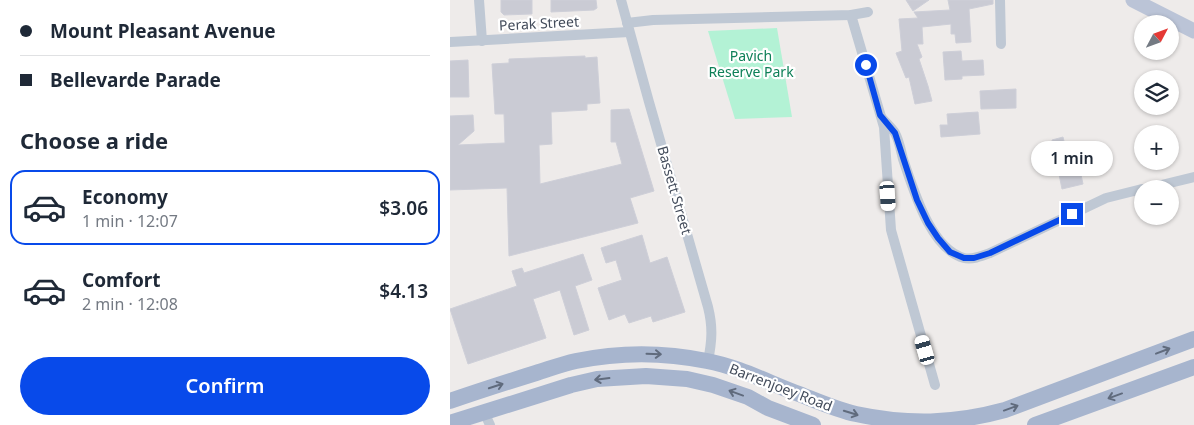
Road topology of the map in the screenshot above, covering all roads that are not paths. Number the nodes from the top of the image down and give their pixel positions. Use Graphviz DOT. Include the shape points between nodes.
graph roads {
  1 [pos="479,0"];
  2 [pos="622,0"];
  3 [pos="1000,0"];
  4 [pos="1133,0"];
  5 [pos="868,12"];
  6 [pos="851,15"];
  7 [pos="628,27"];
  8 [pos="1194,31"];
  9 [pos="482,40"];
  10 [pos="450,42"];
  11 [pos="1001,44"];
  12 [pos="880,115"];
  13 [pos="1194,177"];
  14 [pos="1179,181"];
  15 [pos="1134,191"];
  16 [pos="1194,339"];
  17 [pos="708,361"];
  18 [pos="1194,367"];
  19 [pos="702,382"];
  20 [pos="935,384"];
  21 [pos="805,396"];
  22 [pos="450,401"];
  23 [pos="487,419"];
  24 [pos="790,421"];
  25 [pos="450,424"];
  26 [pos="813,425"];
  27 [pos="1035,425"];
  1 -- 9 [label="street"];
  2 -- 7 [label="street, Bassett Street"];
  3 -- 11 [label="street"];
  4 -- 8 [label="street"];
  5 -- 6 [label="street, Perak Street"];
  6 -- 7 [label="street, Perak Street" via="653,20"];
  6 -- 12 [label="street"];
  7 -- 9 [label="street, Perak Street"];
  7 -- 17 [label="street, Bassett Street" via="708,307 712,331"];
  9 -- 10 [label="street, Perak Street"];
  12 -- 15 [label="street" via="895,133 928,223 950,252 964,258 990,253 1106,198"];
  12 -- 20 [label="street" via="884,128 891,230"];
  13 -- 14 [label="street"];
  21 -- 16 [label="main road, Barrenjoey Road, one-way" via="854,414 888,421 944,422 981,417"];
  17 -- 19 [label="main road, Bassett Street"];
  17 -- 21 [label="main road, Barrenjoey Road"];
  22 -- 17 [label="main road, Barrenjoey Road, one-way" via="575,361 658,354"];
  18 -- 27 [label="main road, one-way"];
  19 -- 23 [label="main road, Barrenjoey Road, one-way" via="646,376 597,379 571,385"];
  24 -- 19 [label="main road, Barrenjoey Road, one-way" via="748,397"];
  21 -- 24 [label="main road"];
  23 -- 25 [label="main road, Barrenjoey Road"];
  24 -- 26 [label="main road, Barrenjoey Road"];
}
